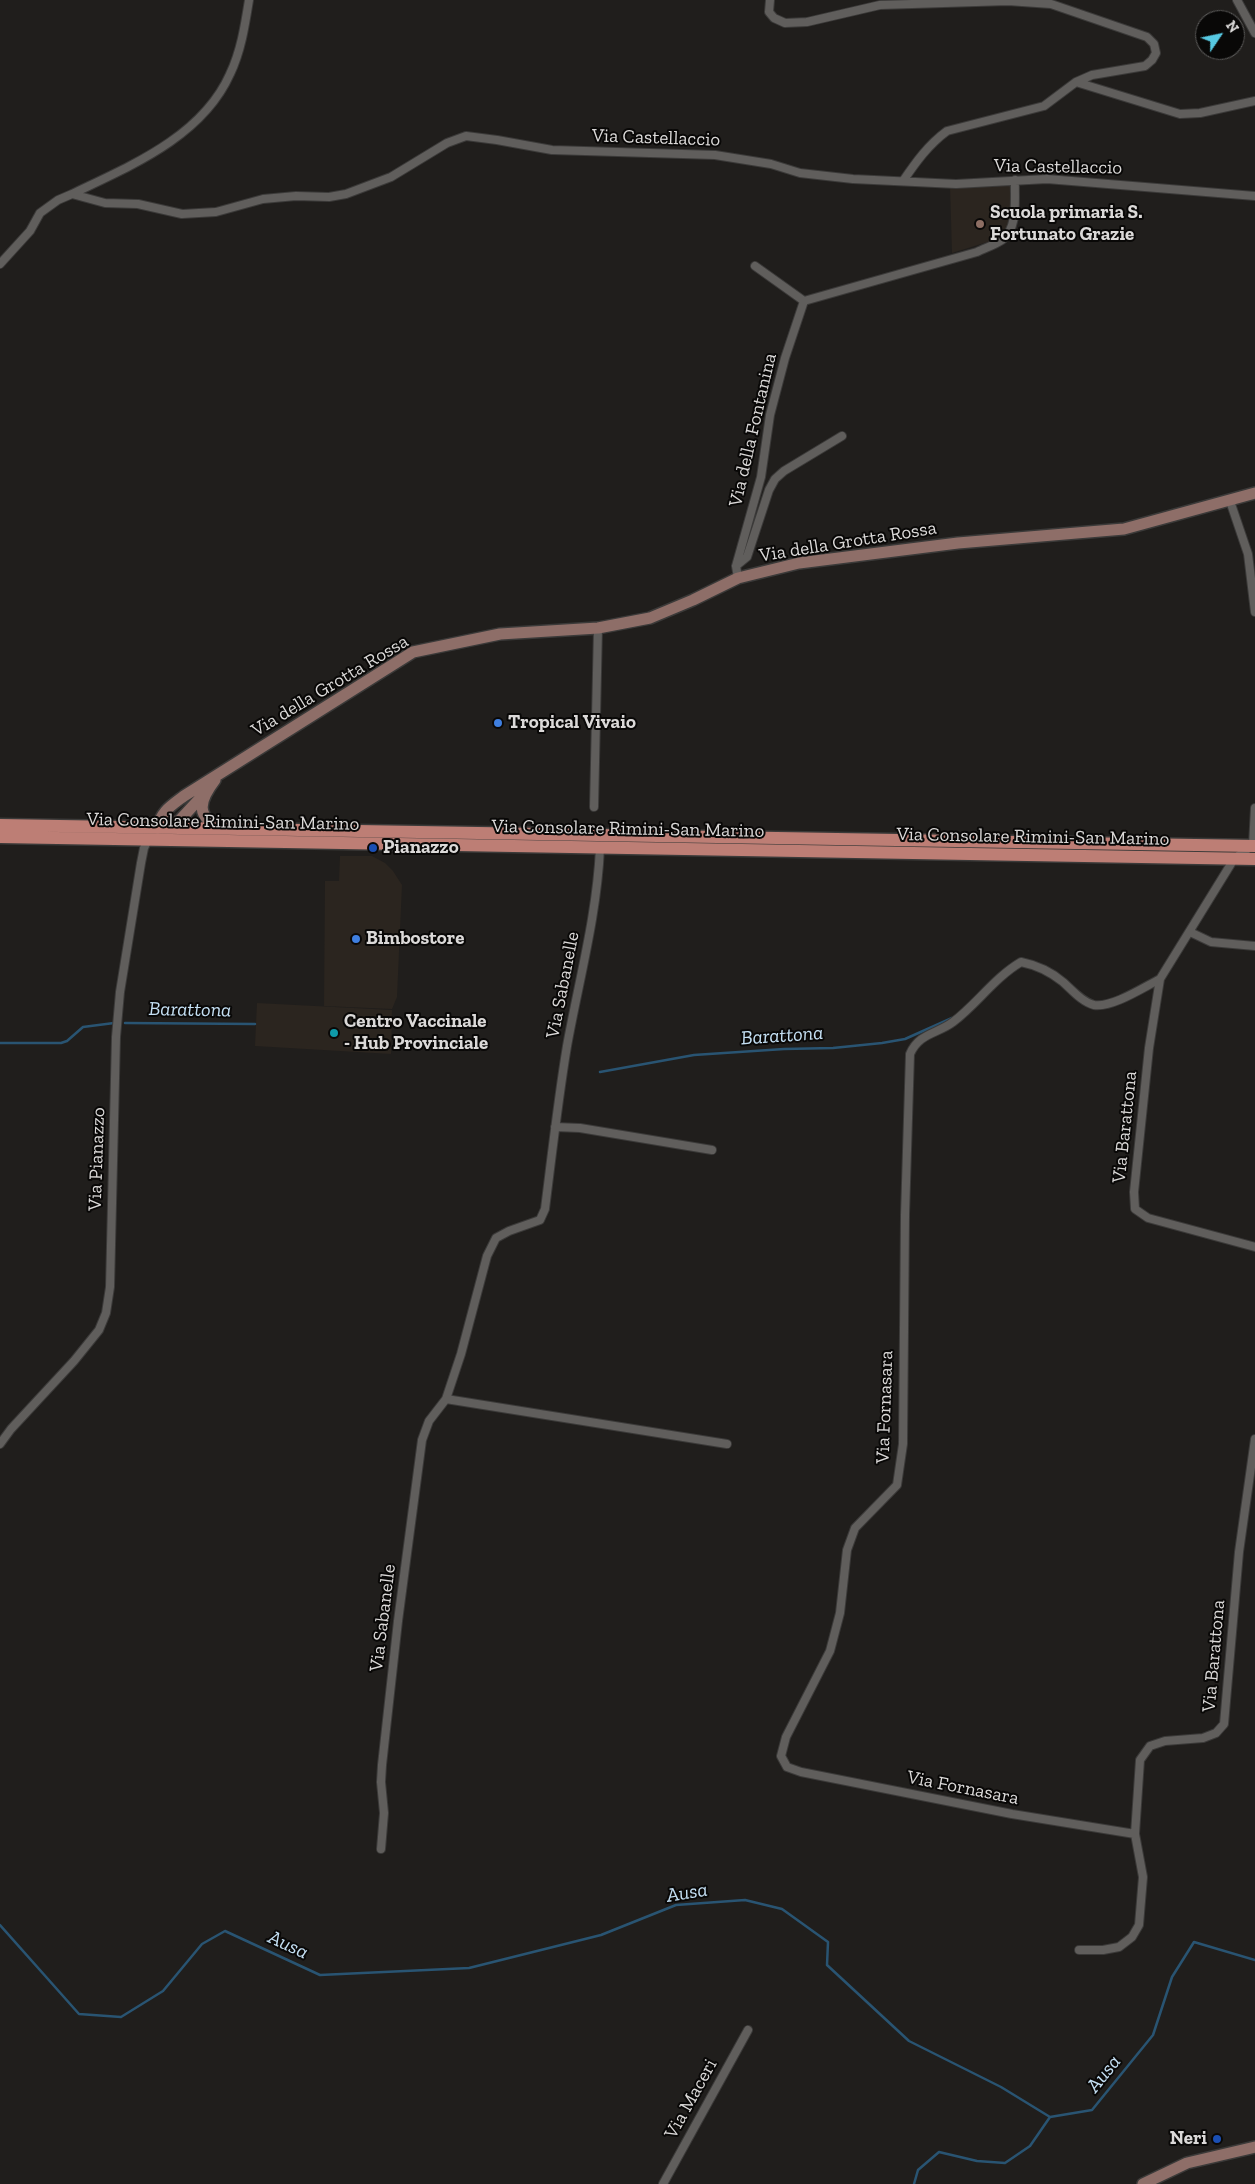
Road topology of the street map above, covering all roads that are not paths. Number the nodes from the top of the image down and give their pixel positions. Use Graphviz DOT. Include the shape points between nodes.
graph roads {
  1 [pos="249,0"];
  2 [pos="770,0"];
  3 [pos="1237,0"];
  4 [pos="1255,33"];
  5 [pos="1076,82"];
  6 [pos="1255,101"];
  7 [pos="1014,180"];
  8 [pos="903,181"];
  9 [pos="72,194"];
  10 [pos="1255,196"];
  11 [pos="0,264"];
  12 [pos="755,266"];
  13 [pos="804,301"];
  14 [pos="842,436"];
  15 [pos="1255,493"];
  16 [pos="1230,501"];
  17 [pos="737,572"];
  18 [pos="1255,612"];
  19 [pos="598,628"];
  20 [pos="219,774"];
  21 [pos="204,794"];
  22 [pos="594,807"];
  23 [pos="1255,808"];
  24 [pos="0,825"];
  25 [pos="158,828"];
  26 [pos="226,829"];
  27 [pos="0,837"];
  28 [pos="148,840"];
  29 [pos="1254,846"];
  30 [pos="600,848"];
  31 [pos="1234,859"];
  32 [pos="1255,859"];
  33 [pos="1190,932"];
  34 [pos="1255,946"];
  35 [pos="1160,979"];
  36 [pos="556,1128"];
  37 [pos="712,1150"];
  38 [pos="1255,1247"];
  39 [pos="446,1399"];
  40 [pos="1255,1439"];
  41 [pos="0,1444"];
  42 [pos="727,1444"];
  43 [pos="1135,1834"];
  44 [pos="381,1849"];
  45 [pos="1079,1950"];
  46 [pos="748,2030"];
  47 [pos="1255,2147"];
  48 [pos="663,2184"];
  49 [pos="1143,2184"];
  1 -- 9 [label="street" via="242,38 230,74 210,107 192,126 138,162"];
  2 -- 5 [label="street" via="769,12 785,23 807,22 880,5 1008,1 1051,4 1147,37 1154,44 1156,52 1145,66 1092,75"];
  3 -- 4 [label="street"];
  5 -- 6 [label="street" via="1180,114"];
  5 -- 8 [label="street" via="1044,106 947,131 918,159"];
  7 -- 8 [label="street, Via Castellaccio" via="956,184"];
  7 -- 10 [label="street, Via Castellaccio" via="1085,181"];
  7 -- 13 [label="street" via="1014,222 1003,240 977,252"];
  8 -- 9 [label="street, Via Castellaccio" via="800,173 771,164 715,155 552,150 466,136 447,143 391,177 329,197 296,196 263,200 216,212 182,214 138,204 105,203"];
  9 -- 11 [label="street" via="40,213 30,231"];
  12 -- 13 [label="street"];
  13 -- 17 [label="street, Via della Fontanina" via="770,415 761,477"];
  14 -- 17 [label="street, Via della Fontanina" via="775,479 747,557"];
  15 -- 16 [label="street, Via della Grotta Rossa"];
  16 -- 17 [label="street, Via della Grotta Rossa" via="1124,528 840,556"];
  16 -- 18 [label="street" via="1248,554"];
  17 -- 19 [label="street, Via della Grotta Rossa" via="693,600 650,618"];
  19 -- 20 [label="street, Via della Grotta Rossa" via="500,634 413,652"];
  19 -- 22 [label="street, Via Consolare Rimini-San Marino"];
  20 -- 21 [label="street, Via della Grotta Rossa"];
  20 -- 25 [label="street, Via della Grotta Rossa" via="165,811"];
  21 -- 25 [label="street, Via della Grotta Rossa" via="179,821"];
  21 -- 26 [label="street" via="202,811 208,820"];
  23 -- 29 [label="street"];
  24 -- 25 [label="main road, Via Consolare Rimini-San Marino"];
  25 -- 26 [label="main road, Via Consolare Rimini-San Marino"];
  25 -- 28 [label="street"];
  26 -- 29 [label="main road, Via Consolare Rimini-San Marino"];
  27 -- 28 [label="main road, Via Consolare Rimini-San Marino"];
  28 -- 30 [label="main road, Via Consolare Rimini-San Marino"];
  28 -- 41 [label="street, Via Pianazzo" via="141,863 120,992 110,1287 106,1313 99,1330"];
  29 -- 31 [label="street"];
  30 -- 31 [label="main road, Via Consolare Rimini-San Marino"];
  30 -- 36 [label="street, Via Sabanelle" via="591,924"];
  31 -- 32 [label="main road, Via Consolare Rimini-San Marino"];
  31 -- 33 [label="street, Via Barattona"];
  33 -- 34 [label="street" via="1212,942"];
  33 -- 35 [label="street, Via Barattona"];
  35 -- 38 [label="street, Via Barattona" via="1146,1077 1135,1209 1148,1218"];
  35 -- 43 [label="street, Via Fornasara" via="1114,1001 1094,1005 1037,965 1021,962 1006,970 952,1022 914,1043 910,1054 904,1215 903,1444 897,1485 855,1528 830,1651 786,1737 781,1756 786,1767 801,1772 1012,1814"];
  36 -- 37 [label="street" via="580,1128"];
  36 -- 39 [label="street, Via Sabanelle" via="546,1209 540,1220 496,1238"];
  39 -- 42 [label="street"];
  39 -- 44 [label="street, Via Sabanelle" via="429,1421 422,1440 382,1765 384,1812"];
  40 -- 43 [label="street, Via Barattona" via="1240,1552 1224,1724 1216,1733 1203,1738 1165,1741 1150,1746 1140,1760"];
  43 -- 45 [label="street, Via Barattona" via="1143,1877 1139,1925 1132,1937 1119,1947"];
  46 -- 48 [label="street, Via Maceri"];
  47 -- 49 [label="street" via="1187,2163"];
}
